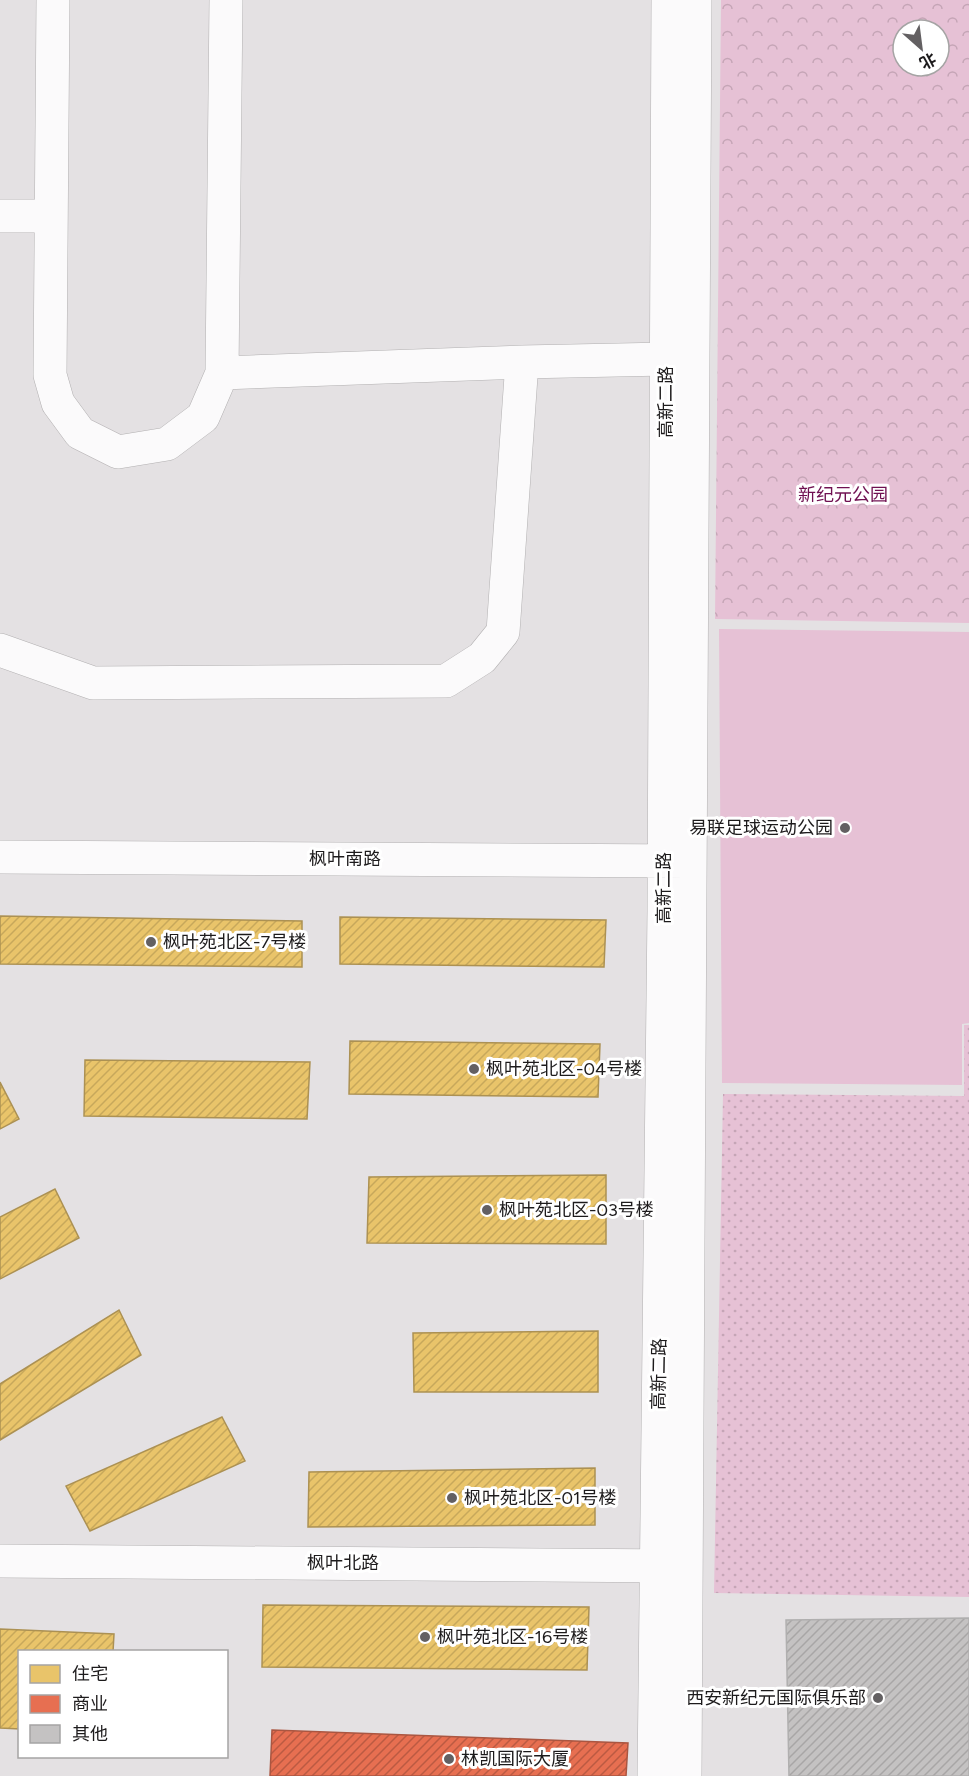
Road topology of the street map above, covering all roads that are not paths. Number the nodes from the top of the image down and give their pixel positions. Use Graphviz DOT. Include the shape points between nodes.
graph roads {
  1 [pos="53,0"];
  2 [pos="226,0"];
  3 [pos="668,0"];
  4 [pos="695,0"];
  5 [pos="0,216"];
  6 [pos="51,216"];
  7 [pos="666,359"];
  8 [pos="522,362"];
  9 [pos="222,373"];
  10 [pos="0,650"];
  11 [pos="0,856"];
  12 [pos="677,861"];
  13 [pos="0,1561"];
  14 [pos="672,1566"];
  15 [pos="654,1776"];
  16 [pos="685,1776"];
  1 -- 6 [label="street"];
  2 -- 9 [label="street"];
  3 -- 7 [label="street, 高新二路"];
  4 -- 12 [label="street, 高新二路"];
  5 -- 6 [label="street"];
  6 -- 9 [label="street" via="50,375 58,403 80,433 118,452 167,444 203,417"];
  7 -- 8 [label="street"];
  7 -- 12 [label="street, 高新二路"];
  8 -- 9 [label="street"];
  8 -- 10 [label="street" via="503,632 482,658 446,681 93,683"];
  11 -- 12 [label="street, 枫叶南路"];
  12 -- 14 [label="street, 高新二路"];
  13 -- 14 [label="street, 枫叶北路"];
  14 -- 15 [label="street, 高新二路"];
  14 -- 16 [label="street, 高新二路"];
}
